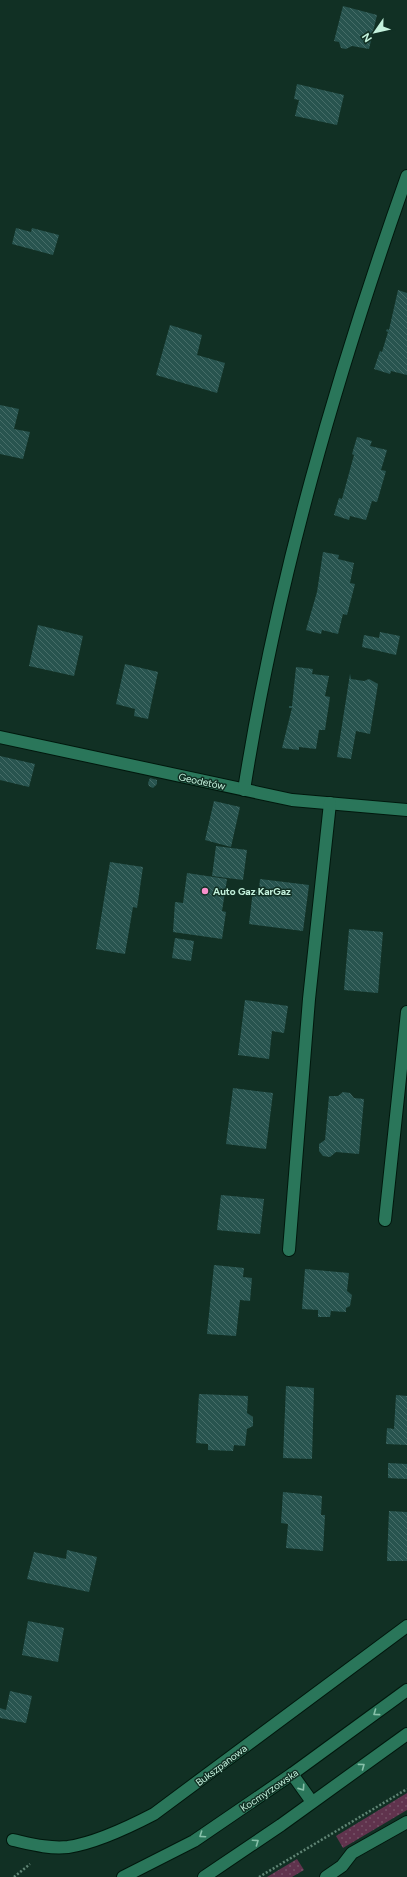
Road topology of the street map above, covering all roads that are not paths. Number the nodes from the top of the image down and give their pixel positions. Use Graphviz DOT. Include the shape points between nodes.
graph roads {
  1 [pos="407,176"];
  2 [pos="0,737"];
  3 [pos="244,790"];
  4 [pos="330,803"];
  5 [pos="407,810"];
  6 [pos="407,1012"];
  7 [pos="385,1220"];
  8 [pos="289,1250"];
  9 [pos="407,1626"];
  10 [pos="407,1690"];
  11 [pos="407,1734"];
  12 [pos="292,1774"];
  13 [pos="312,1802"];
  14 [pos="407,1822"];
  15 [pos="13,1840"];
  16 [pos="123,1877"];
  17 [pos="204,1877"];
  18 [pos="326,1877"];
  1 -- 3 [label="street" via="340,380 283,583 269,646"];
  2 -- 3 [label="street, Geodetów"];
  3 -- 4 [label="street, Geodetów" via="292,800"];
  4 -- 5 [label="street, Geodetów"];
  4 -- 8 [label="street" via="309,999"];
  6 -- 7 [label="street"];
  9 -- 15 [label="street, Bukszpanowa" via="154,1814 125,1828 68,1847 46,1847"];
  10 -- 12 [label="street, Kocmyrzowska, one-way"];
  13 -- 11 [label="street, one-way"];
  12 -- 13 [label="street, one-way"];
  12 -- 16 [label="street, Kocmyrzowska, one-way" via="194,1841"];
  17 -- 13 [label="street, one-way"];
  14 -- 18 [label="street" via="352,1853 342,1866"];
}
